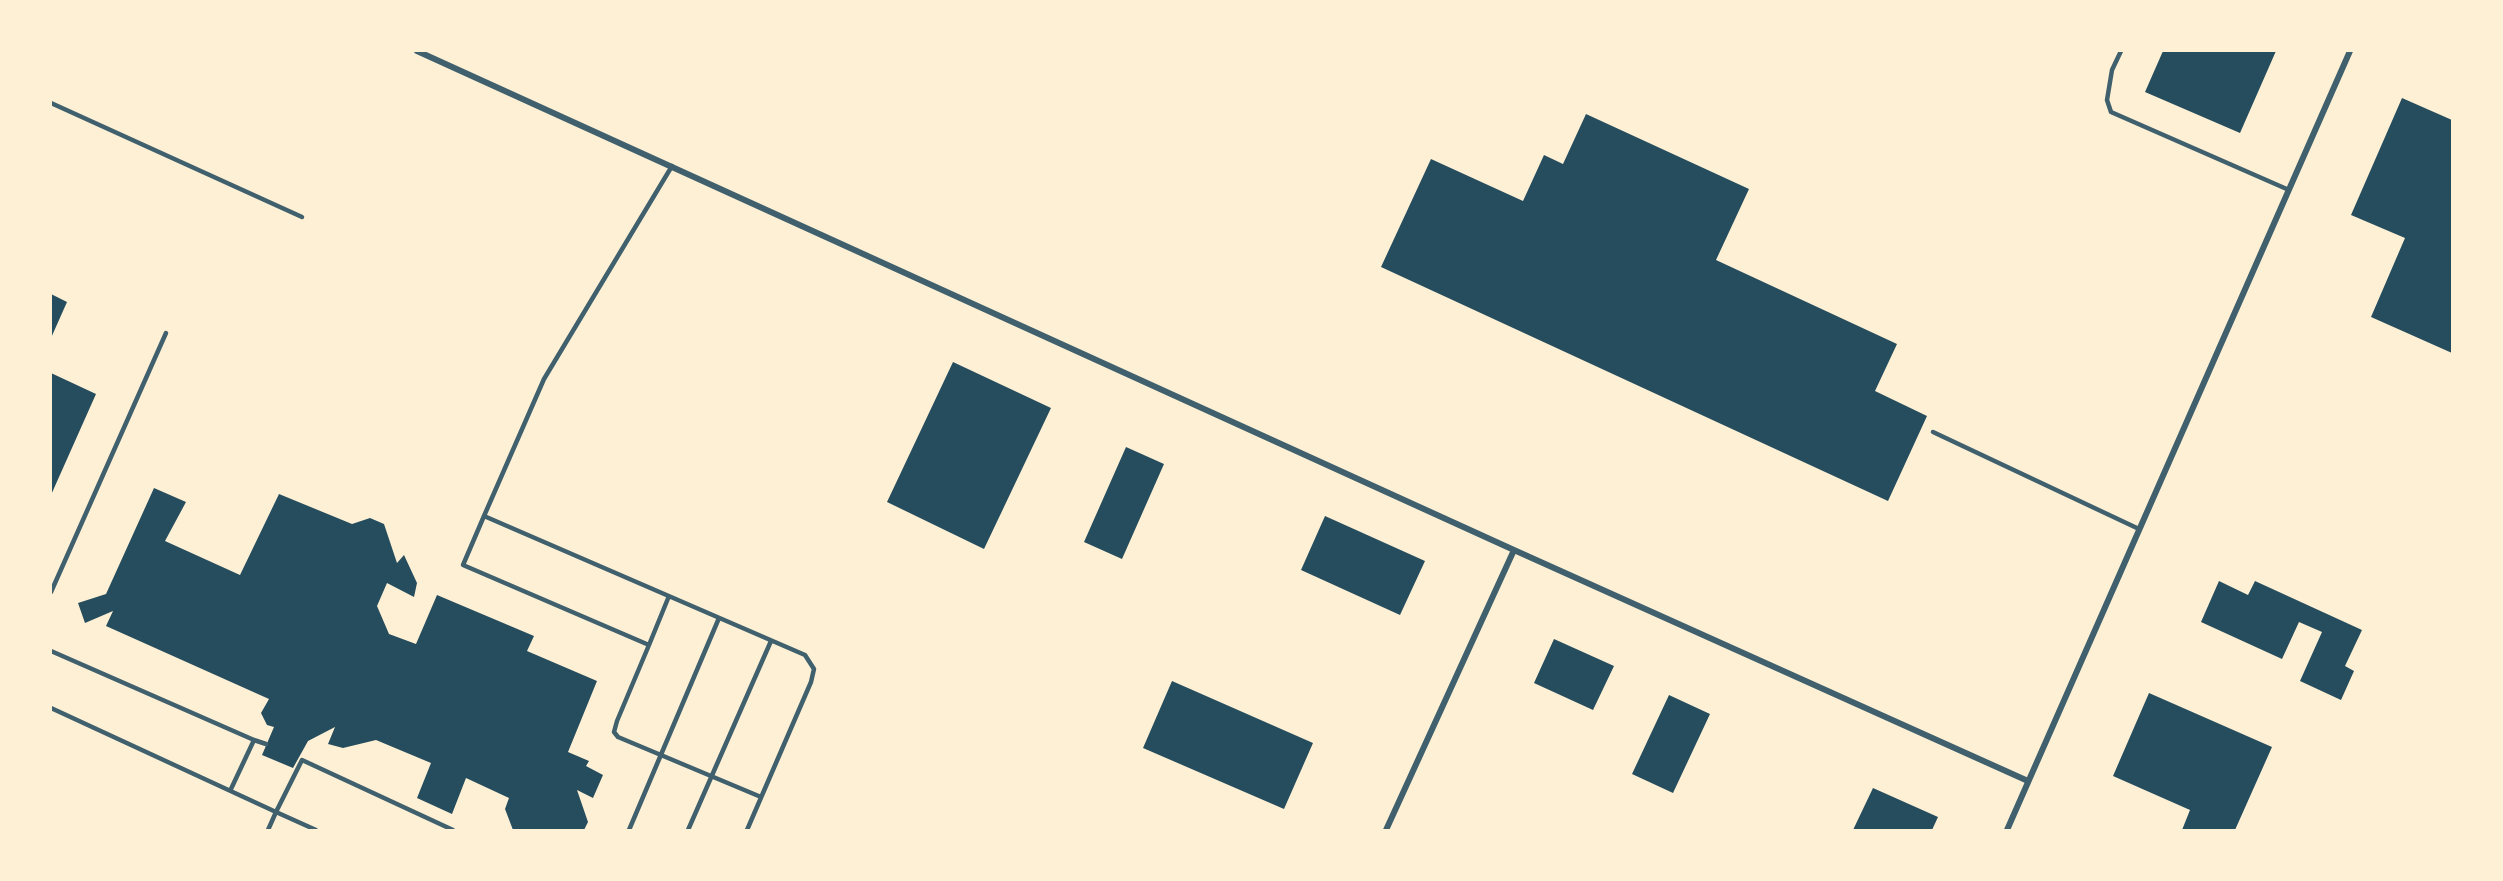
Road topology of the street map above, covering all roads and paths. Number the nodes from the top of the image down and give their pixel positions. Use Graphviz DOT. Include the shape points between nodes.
graph roads {
  1 [pos="417,51"];
  2 [pos="2121,51"];
  3 [pos="2350,51"];
  4 [pos="51,103"];
  5 [pos="672,166"];
  6 [pos="2289,190"];
  7 [pos="302,217"];
  8 [pos="166,333"];
  9 [pos="1933,432"];
  10 [pos="484,516"];
  11 [pos="2139,529"];
  12 [pos="1514,550"];
  13 [pos="51,592"];
  14 [pos="669,596"];
  15 [pos="719,618"];
  16 [pos="771,641"];
  17 [pos="649,645"];
  18 [pos="51,651"];
  19 [pos="51,708"];
  20 [pos="255,740"];
  21 [pos="266,744"];
  22 [pos="660,754"];
  23 [pos="712,776"];
  24 [pos="2028,781"];
  25 [pos="231,789"];
  26 [pos="761,797"];
  27 [pos="276,812"];
  28 [pos="268,830"];
  29 [pos="316,830"];
  30 [pos="453,830"];
  31 [pos="629,830"];
  32 [pos="688,830"];
  33 [pos="747,830"];
  34 [pos="1386,830"];
  35 [pos="2007,830"];
  1 -- 5 [label="street"];
  2 -- 6 [label="lane" via="2112,70 2108,100 2111,112"];
  3 -- 6 [label="street"];
  4 -- 7 [label="lane"];
  5 -- 10 [label="lane" via="544,379"];
  5 -- 12 [label="street"];
  6 -- 11 [label="street"];
  8 -- 13 [label="lane"];
  9 -- 11 [label="lane"];
  10 -- 14 [label="lane"];
  10 -- 17 [label="lane" via="463,565"];
  11 -- 24 [label="street"];
  12 -- 24 [label="street"];
  12 -- 34 [label="street"];
  14 -- 15 [label="lane"];
  14 -- 17 [label="lane"];
  15 -- 16 [label="lane"];
  15 -- 22 [label="lane"];
  16 -- 23 [label="lane"];
  16 -- 26 [label="lane" via="805,656 814,669"];
  17 -- 22 [label="lane" via="614,732"];
  18 -- 20 [label="lane"];
  19 -- 25 [label="lane"];
  20 -- 21 [label="lane"];
  20 -- 25 [label="lane"];
  22 -- 23 [label="lane"];
  22 -- 31 [label="lane"];
  23 -- 26 [label="lane"];
  23 -- 32 [label="lane"];
  24 -- 35 [label="street"];
  25 -- 27 [label="lane"];
  26 -- 33 [label="lane"];
  27 -- 28 [label="lane"];
  27 -- 29 [label="lane"];
  27 -- 30 [label="lane" via="300,759"];
}
